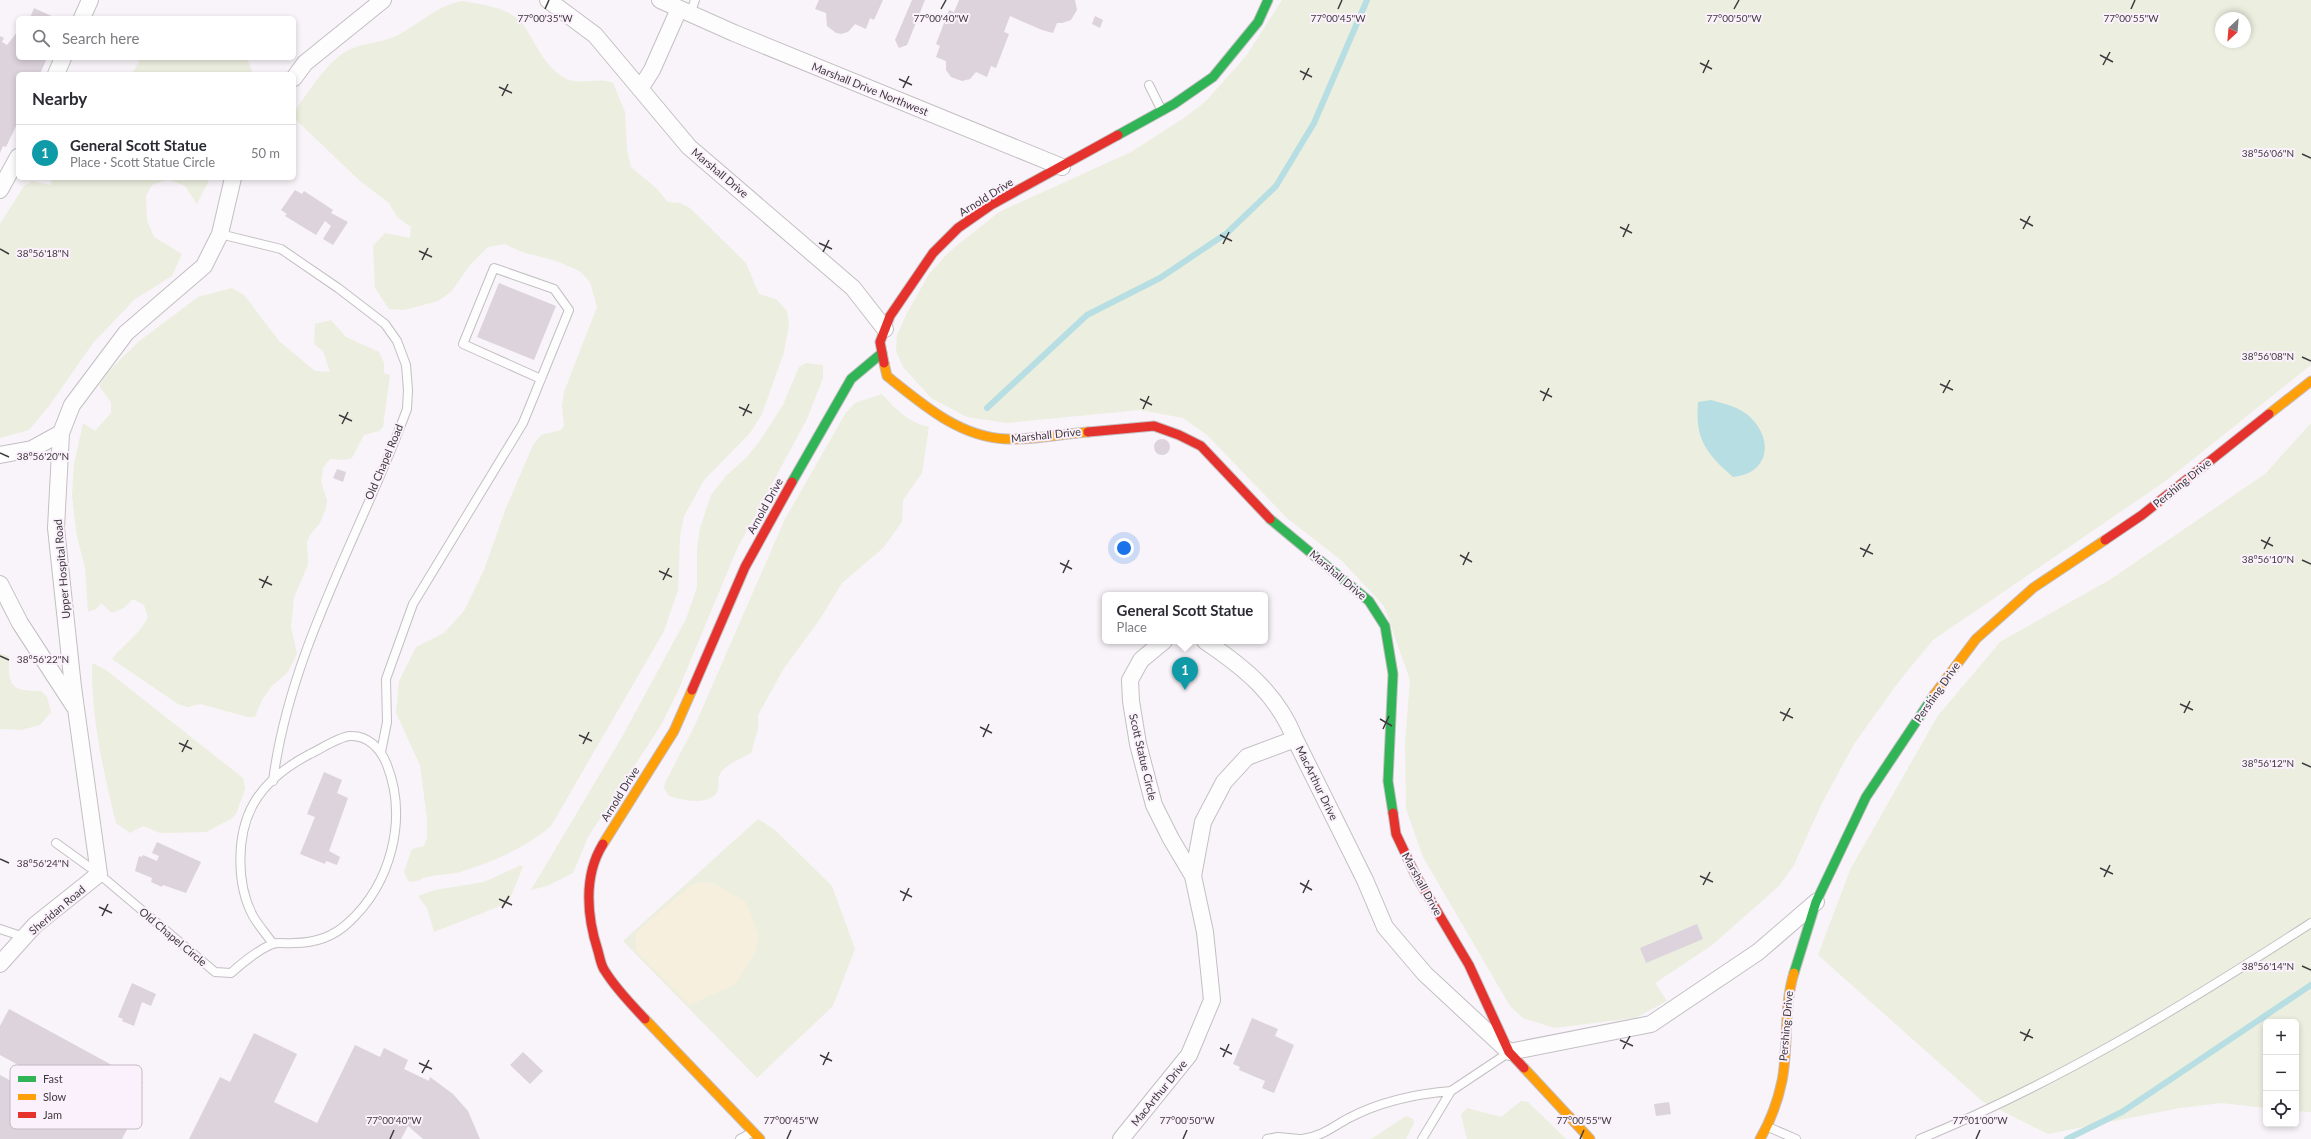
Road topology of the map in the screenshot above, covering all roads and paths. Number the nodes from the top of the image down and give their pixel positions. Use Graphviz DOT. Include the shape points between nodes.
graph roads {
  1 [pos="90,0"];
  2 [pos="383,0"];
  3 [pos="548,0"];
  4 [pos="660,0"];
  5 [pos="1268,0"];
  6 [pos="688,8"];
  7 [pos="83,16"];
  8 [pos="62,60"];
  9 [pos="57,72"];
  10 [pos="296,75"];
  11 [pos="1149,85"];
  12 [pos="640,89"];
  13 [pos="1162,111"];
  14 [pos="16,161"];
  15 [pos="1062,167"];
  16 [pos="233,180"];
  17 [pos="0,190"];
  18 [pos="220,234"];
  19 [pos="885,329"];
  20 [pos="882,353"];
  21 [pos="541,379"];
  22 [pos="2311,381"];
  23 [pos="61,433"];
  24 [pos="0,455"];
  25 [pos="0,584"];
  26 [pos="1160,644"];
  27 [pos="1210,644"];
  28 [pos="78,712"];
  29 [pos="1296,739"];
  30 [pos="381,752"];
  31 [pos="273,781"];
  32 [pos="56,843"];
  33 [pos="100,874"];
  34 [pos="1193,876"];
  35 [pos="1816,902"];
  36 [pos="2311,923"];
  37 [pos="0,929"];
  38 [pos="24,938"];
  39 [pos="273,944"];
  40 [pos="0,964"];
  41 [pos="1509,1052"];
  42 [pos="1451,1091"];
  43 [pos="1767,1127"];
  44 [pos="757,1135"];
  45 [pos="740,1139"];
  46 [pos="1121,1139"];
  47 [pos="1267,1139"];
  48 [pos="1299,1139"];
  49 [pos="1302,1139"];
  50 [pos="1422,1139"];
  51 [pos="1590,1139"];
  52 [pos="1760,1139"];
  53 [pos="1796,1139"];
  54 [pos="1920,1139"];
  1 -- 7 [label="street"];
  2 -- 10 [label="street" via="305,63"];
  3 -- 12 [label="street" via="595,35"];
  4 -- 6 [label="street"];
  5 -- 13 [label="street, Arnold Drive" via="1258,22 1213,76"];
  6 -- 12 [label="street"];
  6 -- 15 [label="street, Marshall Drive Northwest"];
  8 -- 9 [label="street"];
  11 -- 13 [label="lane"];
  12 -- 19 [label="street, Marshall Drive" via="689,147 854,288"];
  13 -- 15 [label="street, Arnold Drive"];
  14 -- 17 [label="street"];
  15 -- 19 [label="street, Arnold Drive" via="991,205 958,228 933,253 890,316"];
  16 -- 18 [label="street, Upper Hospital Road"];
  18 -- 23 [label="street, Upper Hospital Road" via="204,266 126,333 72,405"];
  18 -- 31 [label="lane, Old Chapel Road" via="281,249 338,288 385,324 397,341 406,365 407,408 325,602 288,703 278,743"];
  19 -- 20 [label="street, Arnold Drive" via="880,342"];
  20 -- 41 [label="street, Marshall Drive" via="887,376 937,415 975,434 1006,439 1154,426 1201,446 1276,525 1369,601 1385,626 1393,674 1388,781 1396,834 1415,874 1469,964"];
  20 -- 44 [label="street, Arnold Drive" via="851,379 832,409 746,566 674,731 599,851 589,885 590,927 604,970 627,1000"];
  21 -- 21 [label="lane" via="569,310 554,289 494,268 463,344"];
  21 -- 30 [label="lane" via="523,423 413,604 386,679 387,722"];
  22 -- 35 [label="street, Pershing Drive" via="2142,515 2033,588 1976,639 1934,695 1866,797"];
  23 -- 24 [label="street" via="32,449"];
  23 -- 28 [label="street, Upper Hospital Road" via="56,528"];
  25 -- 28 [label="street" via="20,623"];
  26 -- 34 [label="street, Scott Statue Circle" via="1141,660 1130,680 1131,701 1138,744 1154,805"];
  27 -- 29 [label="street" via="1225,654 1272,697"];
  28 -- 33 [label="street, Upper Hospital Road"];
  29 -- 34 [label="street, MacArthur Drive" via="1247,756 1224,782 1203,822"];
  29 -- 41 [label="street, MacArthur Drive" via="1365,880 1385,927 1425,974"];
  30 -- 31 [label="lane, Old Chapel Circle" via="374,744 363,738 350,736 295,762"];
  30 -- 39 [label="lane, Old Chapel Circle" via="392,777 397,811 395,837 378,883 364,906 334,933 306,943"];
  31 -- 39 [label="lane, Old Chapel Circle" via="254,804 244,834 240,863 244,891 253,916"];
  32 -- 33 [label="lane, Old Chapel Circle"];
  33 -- 38 [label="street, Sheridan Road" via="36,925"];
  33 -- 39 [label="lane, Old Chapel Circle" via="215,972 230,973"];
  34 -- 46 [label="street, MacArthur Drive" via="1205,932 1212,1000 1189,1055"];
  35 -- 41 [label="street" via="1758,952 1651,1024"];
  35 -- 43 [label="street, Pershing Drive" via="1789,989 1782,1081"];
  36 -- 54 [label="lane" via="2106,1050 1982,1114"];
  37 -- 38 [label="lane"];
  38 -- 40 [label="street, Sheridan Road"];
  41 -- 42 [label="lane"];
  41 -- 51 [label="street, Marshall Drive"];
  42 -- 49 [label="lane" via="1389,1101 1349,1118 1328,1132"];
  42 -- 50 [label="lane"];
  43 -- 52 [label="street, Pershing Drive"];
  43 -- 53 [label="lane"];
  44 -- 45 [label="lane"];
  47 -- 48 [label="lane"];
}
